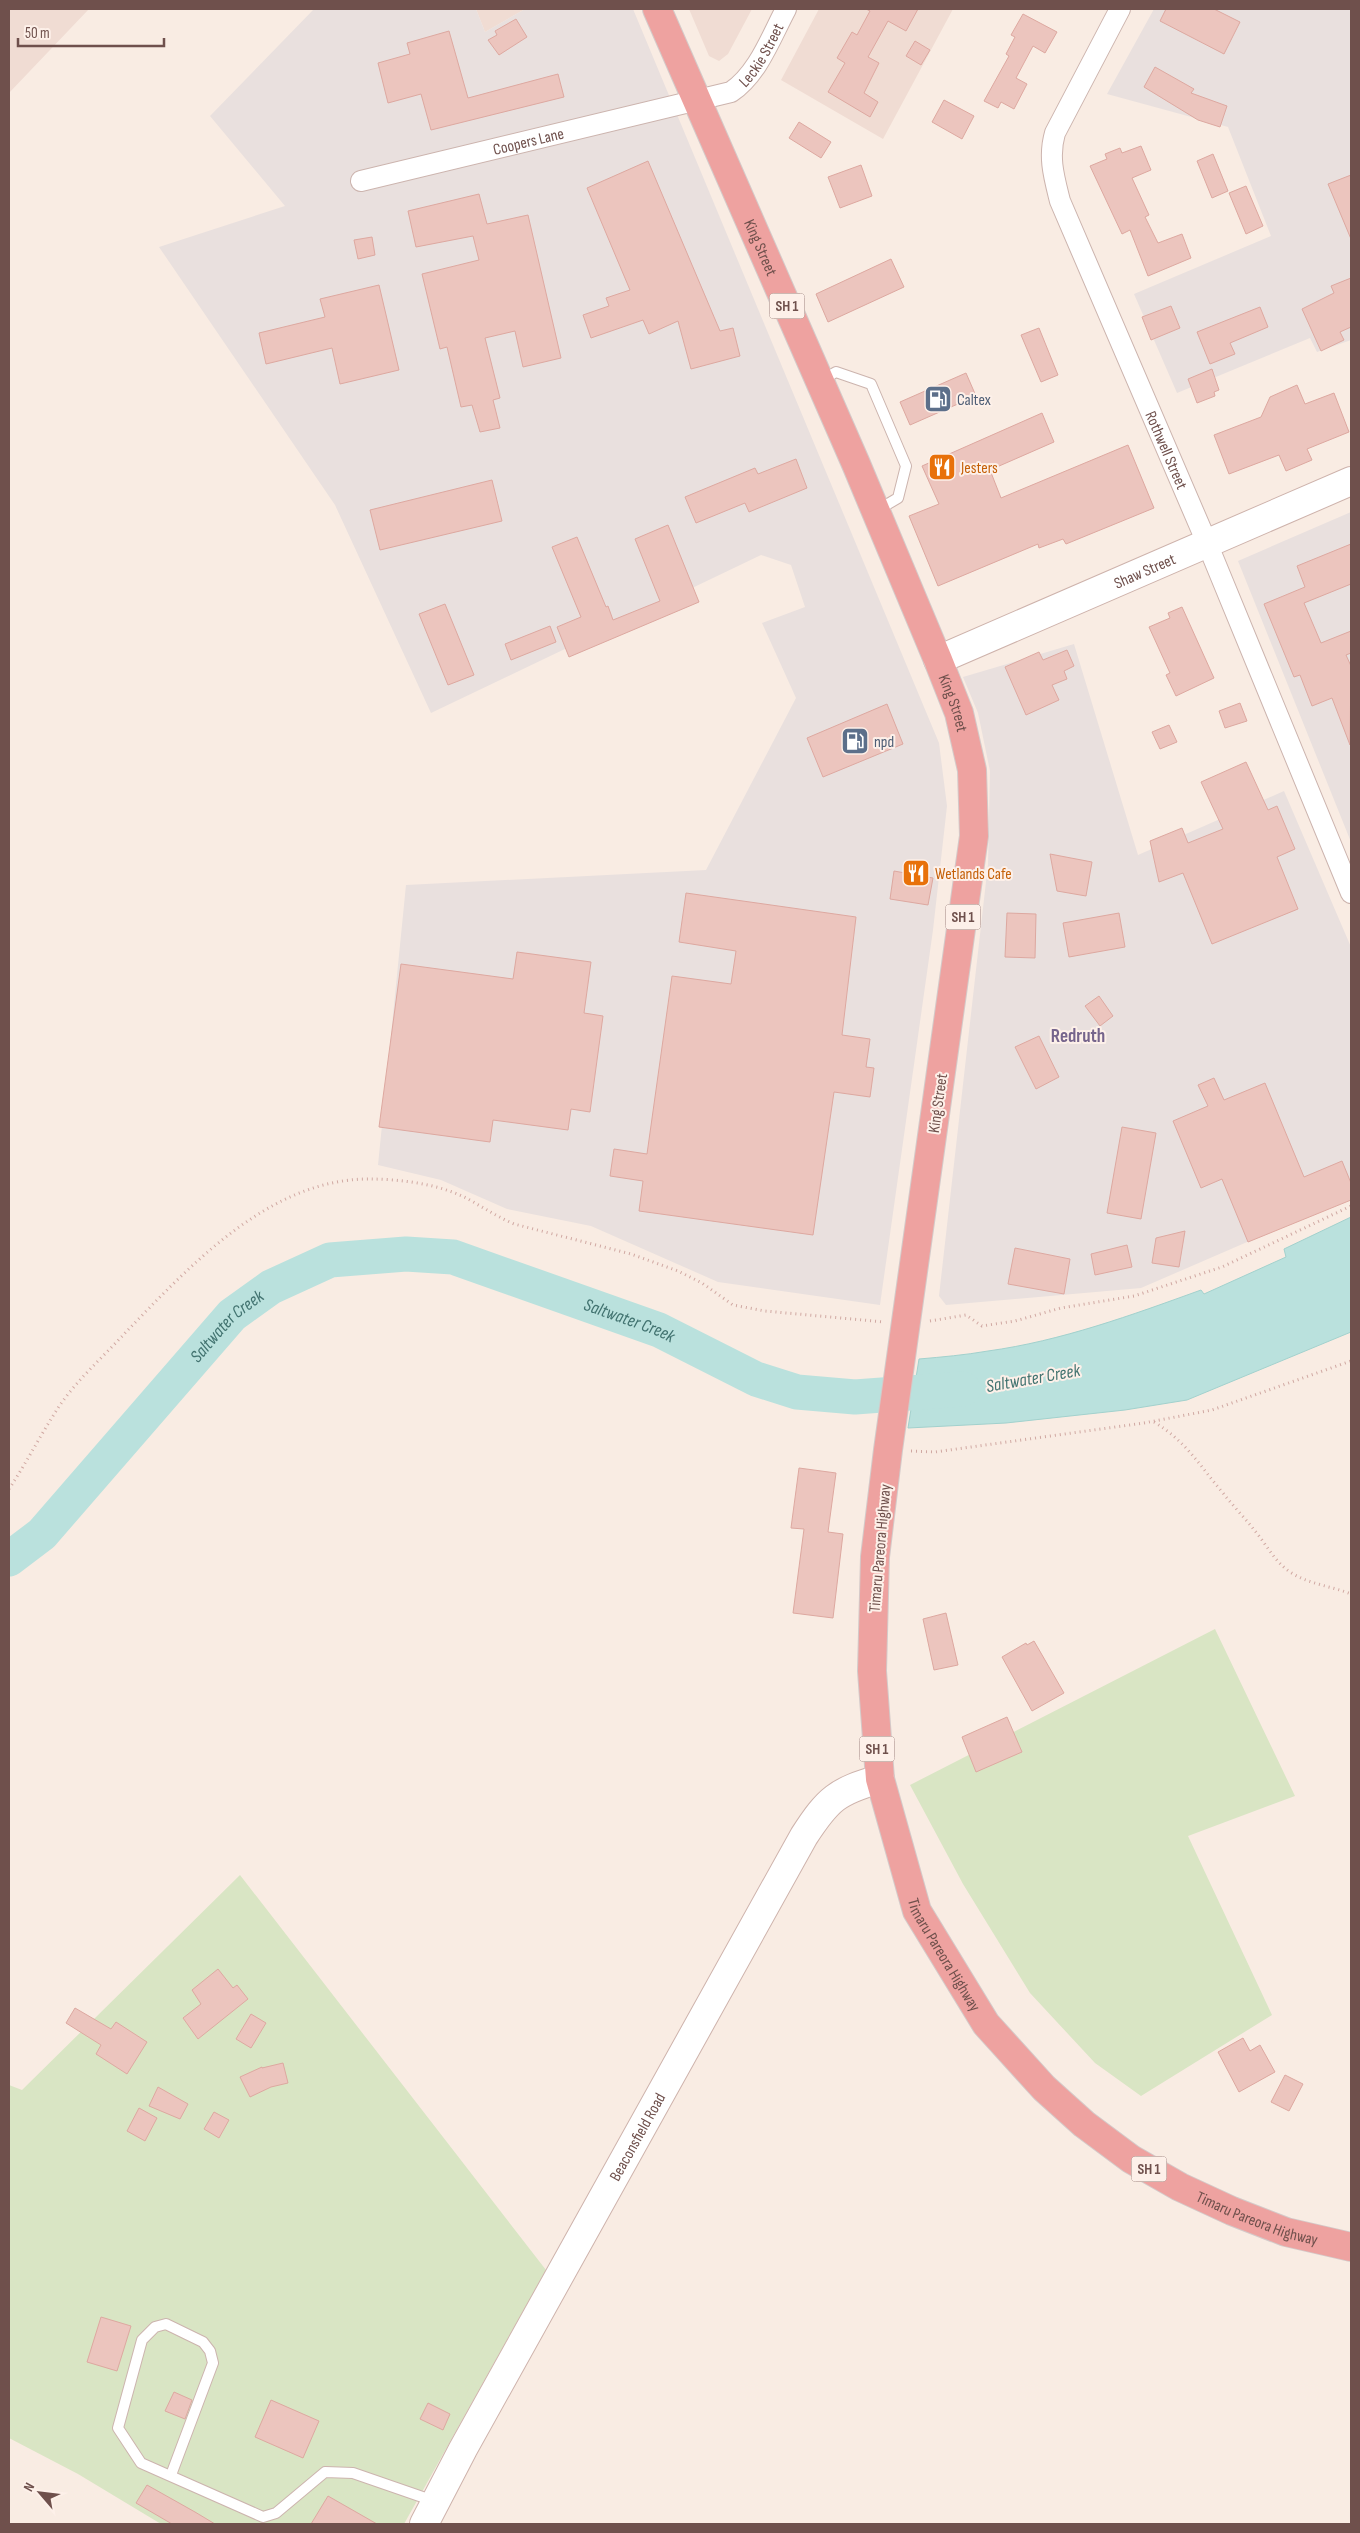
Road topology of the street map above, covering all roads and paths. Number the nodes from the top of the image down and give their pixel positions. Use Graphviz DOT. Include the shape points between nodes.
graph roads {
  1 [pos="657,9"];
  2 [pos="786,9"];
  3 [pos="1120,9"];
  4 [pos="697,101"];
  5 [pos="361,181"];
  6 [pos="820,381"];
  7 [pos="1351,481"];
  8 [pos="876,512"];
  9 [pos="1207,544"];
  10 [pos="938,660"];
  11 [pos="1351,893"];
  12 [pos="1351,1206"];
  13 [pos="905,1331"];
  14 [pos="1351,1361"];
  15 [pos="1153,1422"];
  16 [pos="888,1450"];
  17 [pos="9,1489"];
  18 [pos="1351,1594"];
  19 [pos="880,1779"];
  20 [pos="1351,2247"];
  21 [pos="171,2475"];
  22 [pos="430,2513"];
  1 -- 4 [label="highway, King Street / SH 1"];
  2 -- 4 [label="street, Leckie Street" via="756,66 742,84 731,92"];
  3 -- 9 [label="street, Rothwell Street" via="1055,133 1051,148 1052,170 1060,201"];
  4 -- 5 [label="street, Coopers Lane"];
  4 -- 6 [label="highway, King Street / SH 1"];
  6 -- 8 [label="highway, King Street / SH 1"];
  6 -- 8 [label="lane" via="836,372 871,384 899,448 906,466 898,498"];
  7 -- 9 [label="street, Shaw Street"];
  8 -- 10 [label="highway, King Street / SH 1"];
  9 -- 10 [label="street, Shaw Street"];
  9 -- 11 [label="street, Rothwell Street"];
  10 -- 13 [label="highway, King Street / SH 1" via="959,713 972,770 974,836"];
  12 -- 13 [label="path" via="1222,1267 1134,1296 1061,1308 1015,1321 982,1326 966,1315"];
  13 -- 16 [label="highway, King Street / SH 1"];
  13 -- 17 [label="path" via="840,1316 765,1311 733,1305 702,1282 678,1271 631,1254 514,1224 444,1189 397,1181 349,1181 321,1186 260,1212 232,1231 170,1287 61,1404"];
  14 -- 15 [label="path" via="1212,1410"];
  15 -- 16 [label="path" via="935,1452"];
  15 -- 18 [label="path" via="1173,1433 1200,1463 1278,1563 1312,1582"];
  16 -- 19 [label="highway, Timaru Pareora Highway / SH 1" via="872,1612 872,1671"];
  19 -- 20 [label="highway, Timaru Pareora Highway / SH 1" via="918,1911 986,2024 1044,2088 1084,2124 1132,2159 1180,2187 1286,2232"];
  19 -- 22 [label="street, Beaconsfield Road" via="849,1788 833,1799 804,1836"];
  21 -- 21 [label="lane" via="141,2463 118,2428 142,2340 155,2327 166,2324 203,2342 210,2351 213,2364"];
  21 -- 22 [label="lane" via="263,2517 276,2513 325,2472 353,2473"];
}
